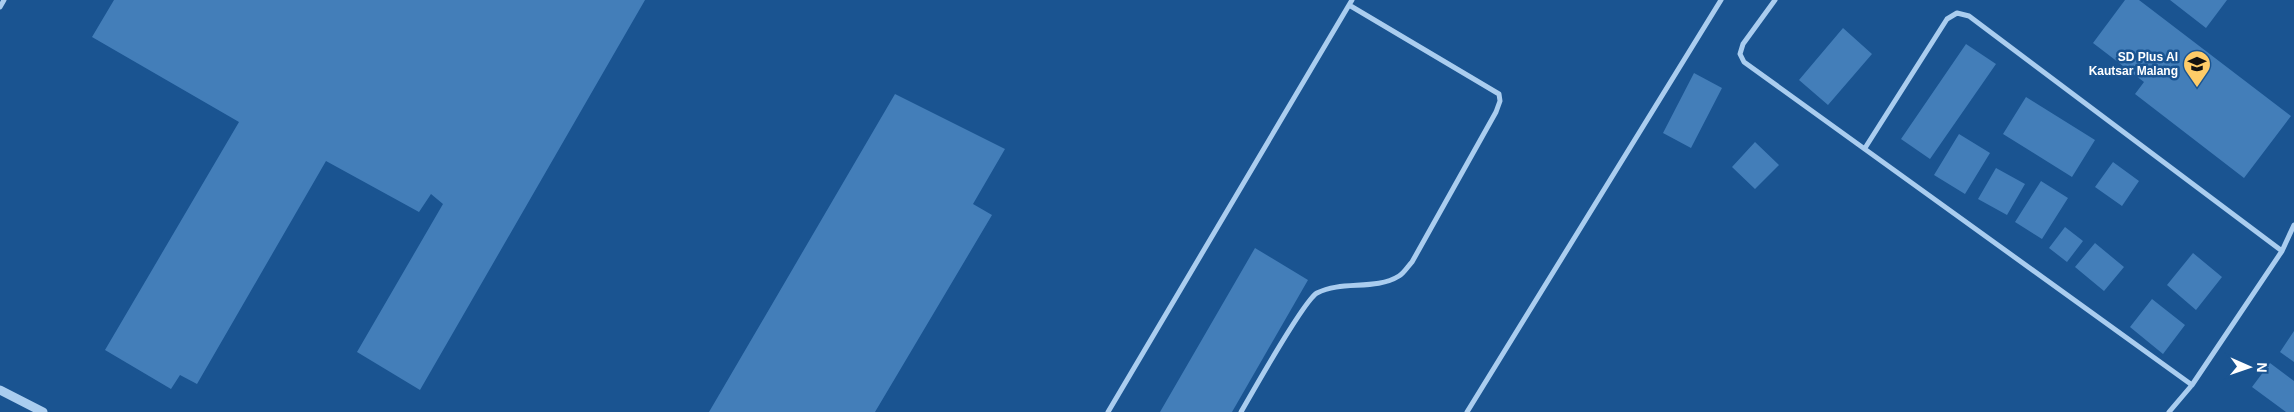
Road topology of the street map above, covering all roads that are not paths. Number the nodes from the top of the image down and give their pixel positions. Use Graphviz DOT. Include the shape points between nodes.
graph roads {
  1 [pos="4,0"];
  2 [pos="1721,0"];
  3 [pos="1775,0"];
  4 [pos="1350,2"];
  5 [pos="0,7"];
  6 [pos="1865,148"];
  7 [pos="2294,225"];
  8 [pos="2282,251"];
  9 [pos="2192,385"];
  10 [pos="0,390"];
  11 [pos="44,412"];
  12 [pos="1108,412"];
  13 [pos="1241,412"];
  14 [pos="1467,412"];
  15 [pos="2169,412"];
  1 -- 5 [label="street"];
  2 -- 14 [label="street"];
  3 -- 6 [label="street" via="1742,44 1740,54 1744,62"];
  4 -- 12 [label="street"];
  4 -- 13 [label="street" via="1499,94 1500,100 1412,262 1400,276 1385,281 1315,294 1302,310"];
  6 -- 8 [label="street" via="1947,19 1957,13 1969,16"];
  6 -- 9 [label="street"];
  7 -- 8 [label="street"];
  8 -- 9 [label="street"];
  9 -- 15 [label="street"];
  10 -- 11 [label="street"];
}
